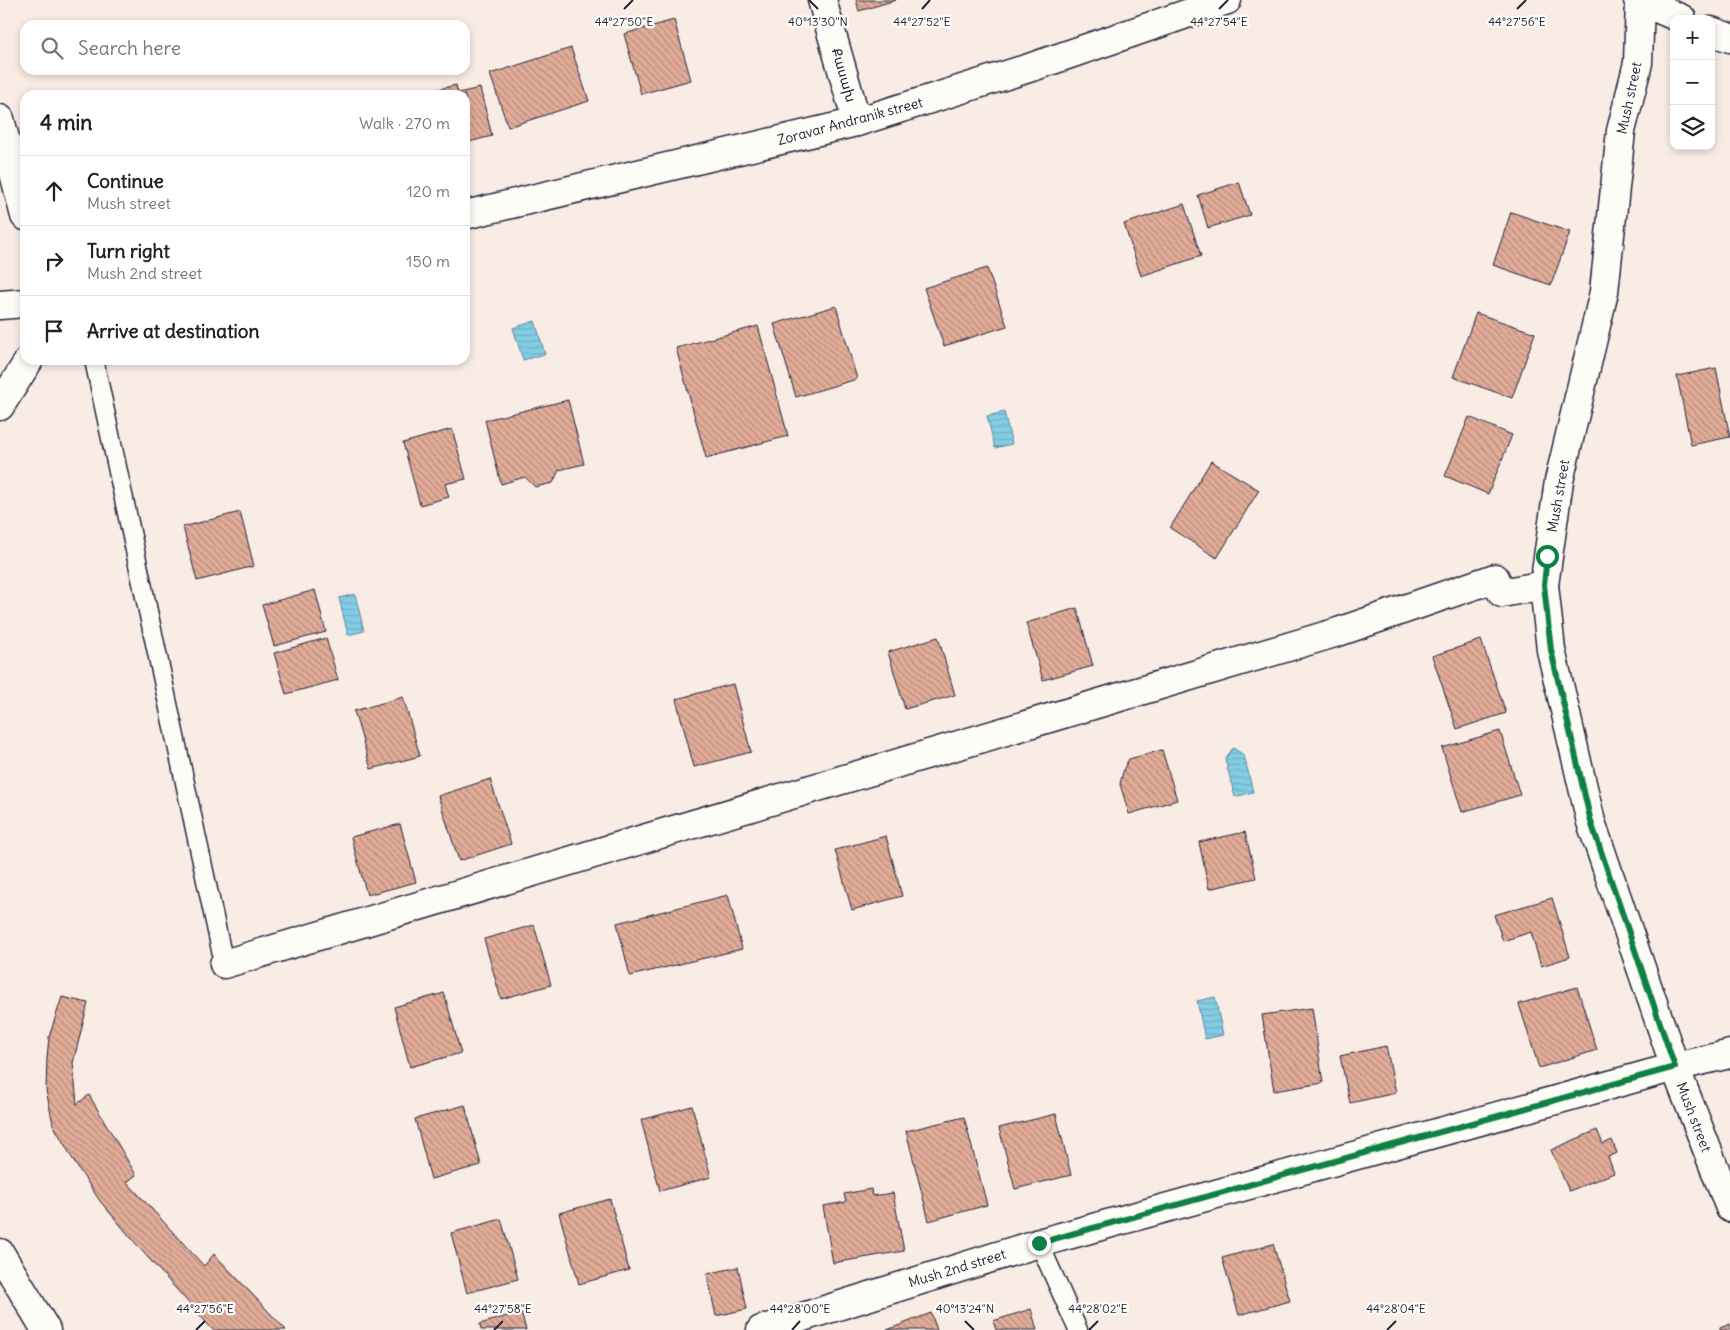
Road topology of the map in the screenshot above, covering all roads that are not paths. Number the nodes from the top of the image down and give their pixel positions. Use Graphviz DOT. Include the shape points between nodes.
graph roads {
  1 [pos="822,0"];
  2 [pos="1227,0"];
  3 [pos="1639,1"];
  4 [pos="1672,15"];
  5 [pos="1715,32"];
  6 [pos="1730,38"];
  7 [pos="0,119"];
  8 [pos="858,122"];
  9 [pos="20,197"];
  10 [pos="470,214"];
  11 [pos="20,303"];
  12 [pos="0,305"];
  13 [pos="26,365"];
  14 [pos="95,365"];
  15 [pos="0,406"];
  16 [pos="1544,585"];
  17 [pos="224,964"];
  18 [pos="1730,1054"];
  19 [pos="1675,1067"];
  20 [pos="1730,1208"];
  21 [pos="1039,1243"];
  22 [pos="0,1253"];
  23 [pos="46,1330"];
  24 [pos="761,1330"];
  25 [pos="1078,1330"];
  1 -- 8 [label="street, Քասախ"];
  2 -- 8 [label="street, Zoravar Andranik street"];
  3 -- 4 [label="street"];
  3 -- 16 [label="street, Mush street" via="1638,63 1621,131 1604,292 1558,481"];
  5 -- 6 [label="street"];
  7 -- 9 [label="street"];
  8 -- 10 [label="street, Zoravar Andranik street"];
  11 -- 12 [label="street"];
  13 -- 15 [label="street"];
  14 -- 17 [label="lane"];
  16 -- 17 [label="street" via="1502,594 1495,578 1338,632"];
  16 -- 19 [label="street, Mush street" via="1551,650 1591,822"];
  18 -- 19 [label="street, Mush 2nd street"];
  19 -- 20 [label="street, Mush street"];
  19 -- 21 [label="street, Mush 2nd street"];
  21 -- 24 [label="street, Mush 2nd street"];
  21 -- 25 [label="lane"];
  22 -- 23 [label="street"];
}
